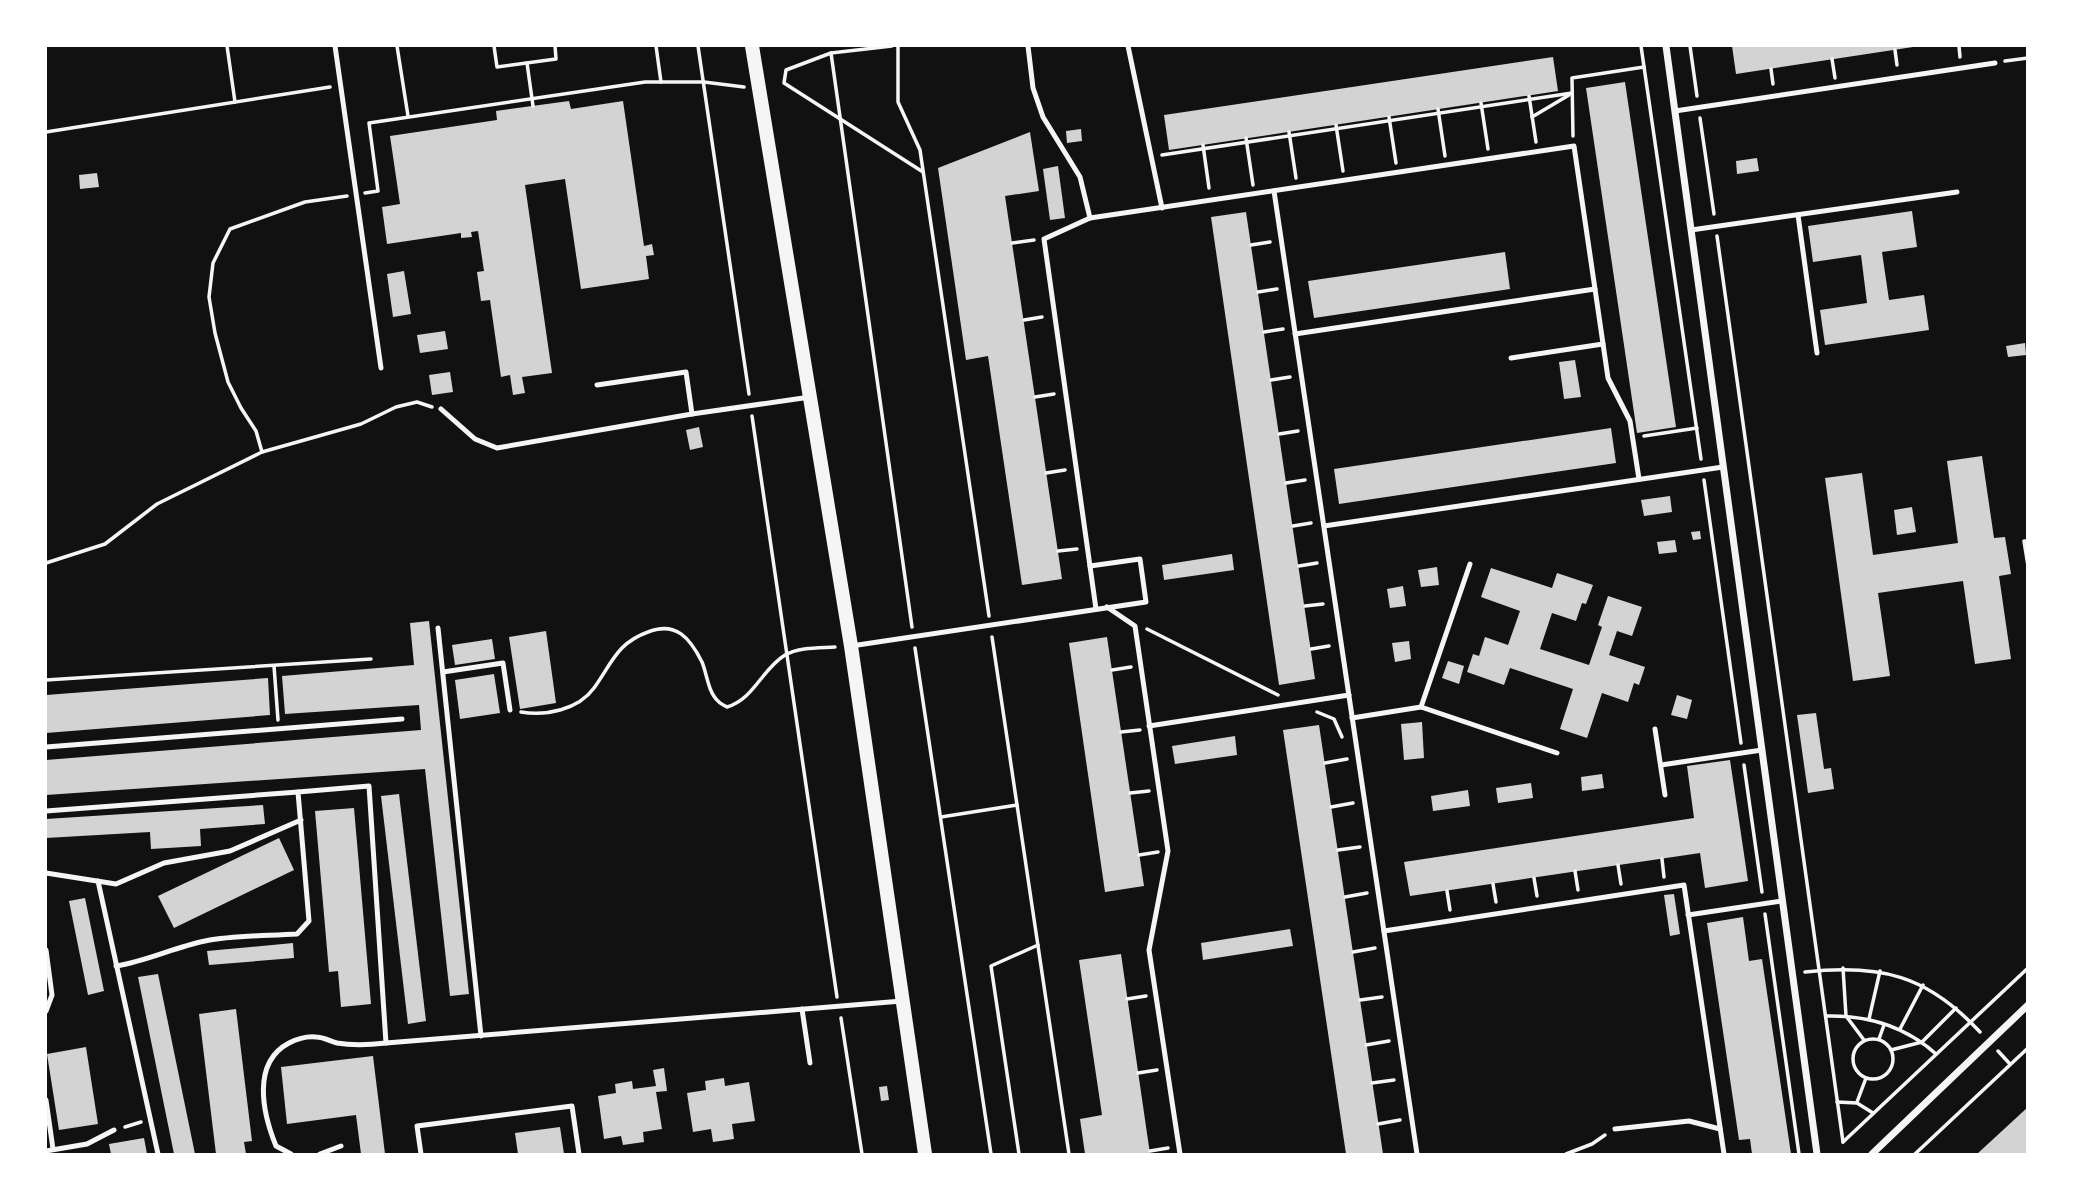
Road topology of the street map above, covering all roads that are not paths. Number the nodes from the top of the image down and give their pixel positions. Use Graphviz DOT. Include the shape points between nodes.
graph roads {
  1 [pos="335,46"];
  2 [pos="752,46"];
  3 [pos="1028,46"];
  4 [pos="1128,46"];
  5 [pos="1666,46"];
  6 [pos="1995,63"];
  7 [pos="1675,111"];
  8 [pos="1274,191"];
  9 [pos="1957,192"];
  10 [pos="1161,208"];
  11 [pos="1798,215"];
  12 [pos="1090,218"];
  13 [pos="1691,230"];
  14 [pos="1595,289"];
  15 [pos="1295,331"];
  16 [pos="1603,344"];
  17 [pos="1817,353"];
  18 [pos="1511,358"];
  19 [pos="381,368"];
  20 [pos="597,385"];
  21 [pos="810,397"];
  22 [pos="440,409"];
  23 [pos="692,414"];
  24 [pos="1723,467"];
  25 [pos="1639,479"];
  26 [pos="1323,524"];
  27 [pos="1470,564"];
  28 [pos="1090,566"];
  29 [pos="1107,607"];
  30 [pos="1096,609"];
  31 [pos="438,628"];
  32 [pos="851,646"];
  33 [pos="443,672"];
  34 [pos="1349,695"];
  35 [pos="1421,708"];
  36 [pos="510,710"];
  37 [pos="1352,718"];
  38 [pos="402,719"];
  39 [pos="1150,727"];
  40 [pos="1655,729"];
  41 [pos="46,747"];
  42 [pos="1762,750"];
  43 [pos="1556,753"];
  44 [pos="1661,765"];
  45 [pos="298,792"];
  46 [pos="1665,795"];
  47 [pos="46,811"];
  48 [pos="301,820"];
  49 [pos="46,873"];
  50 [pos="98,881"];
  51 [pos="1782,901"];
  52 [pos="1688,915"];
  53 [pos="1384,930"];
  54 [pos="46,950"];
  55 [pos="116,966"];
  56 [pos="902,1000"];
  57 [pos="2028,1005"];
  58 [pos="802,1009"];
  59 [pos="46,1011"];
  60 [pos="481,1035"];
  61 [pos="386,1043"];
  62 [pos="810,1063"];
  63 [pos="46,1100"];
  64 [pos="1615,1129"];
  65 [pos="1720,1129"];
  66 [pos="114,1130"];
  67 [pos="341,1146"];
  68 [pos="53,1149"];
  69 [pos="46,1151"];
  70 [pos="158,1154"];
  71 [pos="291,1154"];
  72 [pos="320,1154"];
  73 [pos="421,1154"];
  74 [pos="579,1154"];
  75 [pos="925,1154"];
  76 [pos="1180,1154"];
  77 [pos="1417,1154"];
  78 [pos="1724,1154"];
  79 [pos="1817,1154"];
  80 [pos="1872,1154"];
  1 -- 19 [label="lane"];
  2 -- 21 [label="main road"];
  3 -- 12 [label="lane" via="1033,88 1043,117 1080,177"];
  4 -- 10 [label="lane"];
  5 -- 7 [label="street"];
  6 -- 7 [label="lane"];
  7 -- 13 [label="street"];
  8 -- 10 [label="lane"];
  8 -- 14 [label="lane" via="1574,146"];
  8 -- 15 [label="lane"];
  9 -- 11 [label="lane"];
  10 -- 12 [label="lane"];
  11 -- 13 [label="lane"];
  11 -- 17 [label="lane"];
  12 -- 28 [label="lane" via="1044,239"];
  13 -- 24 [label="street"];
  14 -- 15 [label="lane"];
  14 -- 16 [label="lane"];
  15 -- 26 [label="lane"];
  16 -- 18 [label="lane"];
  16 -- 25 [label="lane" via="1608,378 1630,421"];
  20 -- 23 [label="lane" via="686,372"];
  21 -- 23 [label="lane"];
  21 -- 32 [label="main road"];
  22 -- 23 [label="lane" via="475,439 497,448"];
  24 -- 25 [label="lane"];
  24 -- 42 [label="street"];
  25 -- 26 [label="lane"];
  26 -- 34 [label="lane"];
  27 -- 35 [label="lane"];
  28 -- 29 [label="lane" via="1140,559 1146,602"];
  28 -- 30 [label="lane"];
  29 -- 30 [label="lane"];
  29 -- 39 [label="lane" via="1135,626"];
  30 -- 32 [label="lane"];
  31 -- 33 [label="lane"];
  32 -- 56 [label="main road"];
  33 -- 36 [label="lane" via="503,663"];
  33 -- 60 [label="lane"];
  34 -- 37 [label="lane"];
  34 -- 39 [label="lane"];
  35 -- 37 [label="lane"];
  35 -- 43 [label="lane"];
  37 -- 53 [label="lane"];
  38 -- 41 [label="lane"];
  39 -- 76 [label="lane" via="1168,851 1149,950"];
  40 -- 44 [label="lane"];
  42 -- 44 [label="lane"];
  42 -- 51 [label="street"];
  44 -- 46 [label="lane"];
  45 -- 47 [label="lane"];
  45 -- 48 [label="lane"];
  45 -- 61 [label="lane" via="369,786"];
  48 -- 50 [label="lane" via="230,851 164,863 117,884"];
  48 -- 55 [label="lane" via="309,921 297,934 235,936"];
  49 -- 50 [label="lane"];
  50 -- 55 [label="lane"];
  51 -- 52 [label="lane"];
  51 -- 79 [label="street"];
  52 -- 53 [label="lane" via="1684,886"];
  52 -- 65 [label="lane"];
  53 -- 77 [label="lane"];
  54 -- 59 [label="lane" via="52,995"];
  55 -- 70 [label="lane"];
  56 -- 58 [label="lane"];
  56 -- 75 [label="main road"];
  57 -- 80 [label="street"];
  58 -- 60 [label="lane"];
  58 -- 62 [label="lane"];
  60 -- 61 [label="lane"];
  61 -- 71 [label="lane" via="359,1046 316,1037 297,1039 281,1048 267,1065 263,1081 266,1122 276,1146"];
  63 -- 68 [label="lane"];
  64 -- 65 [label="lane" via="1689,1121"];
  65 -- 78 [label="lane"];
  66 -- 68 [label="lane" via="87,1144"];
  67 -- 72 [label="lane"];
  68 -- 69 [label="lane"];
  73 -- 74 [label="lane" via="418,1126 572,1106"];
}
